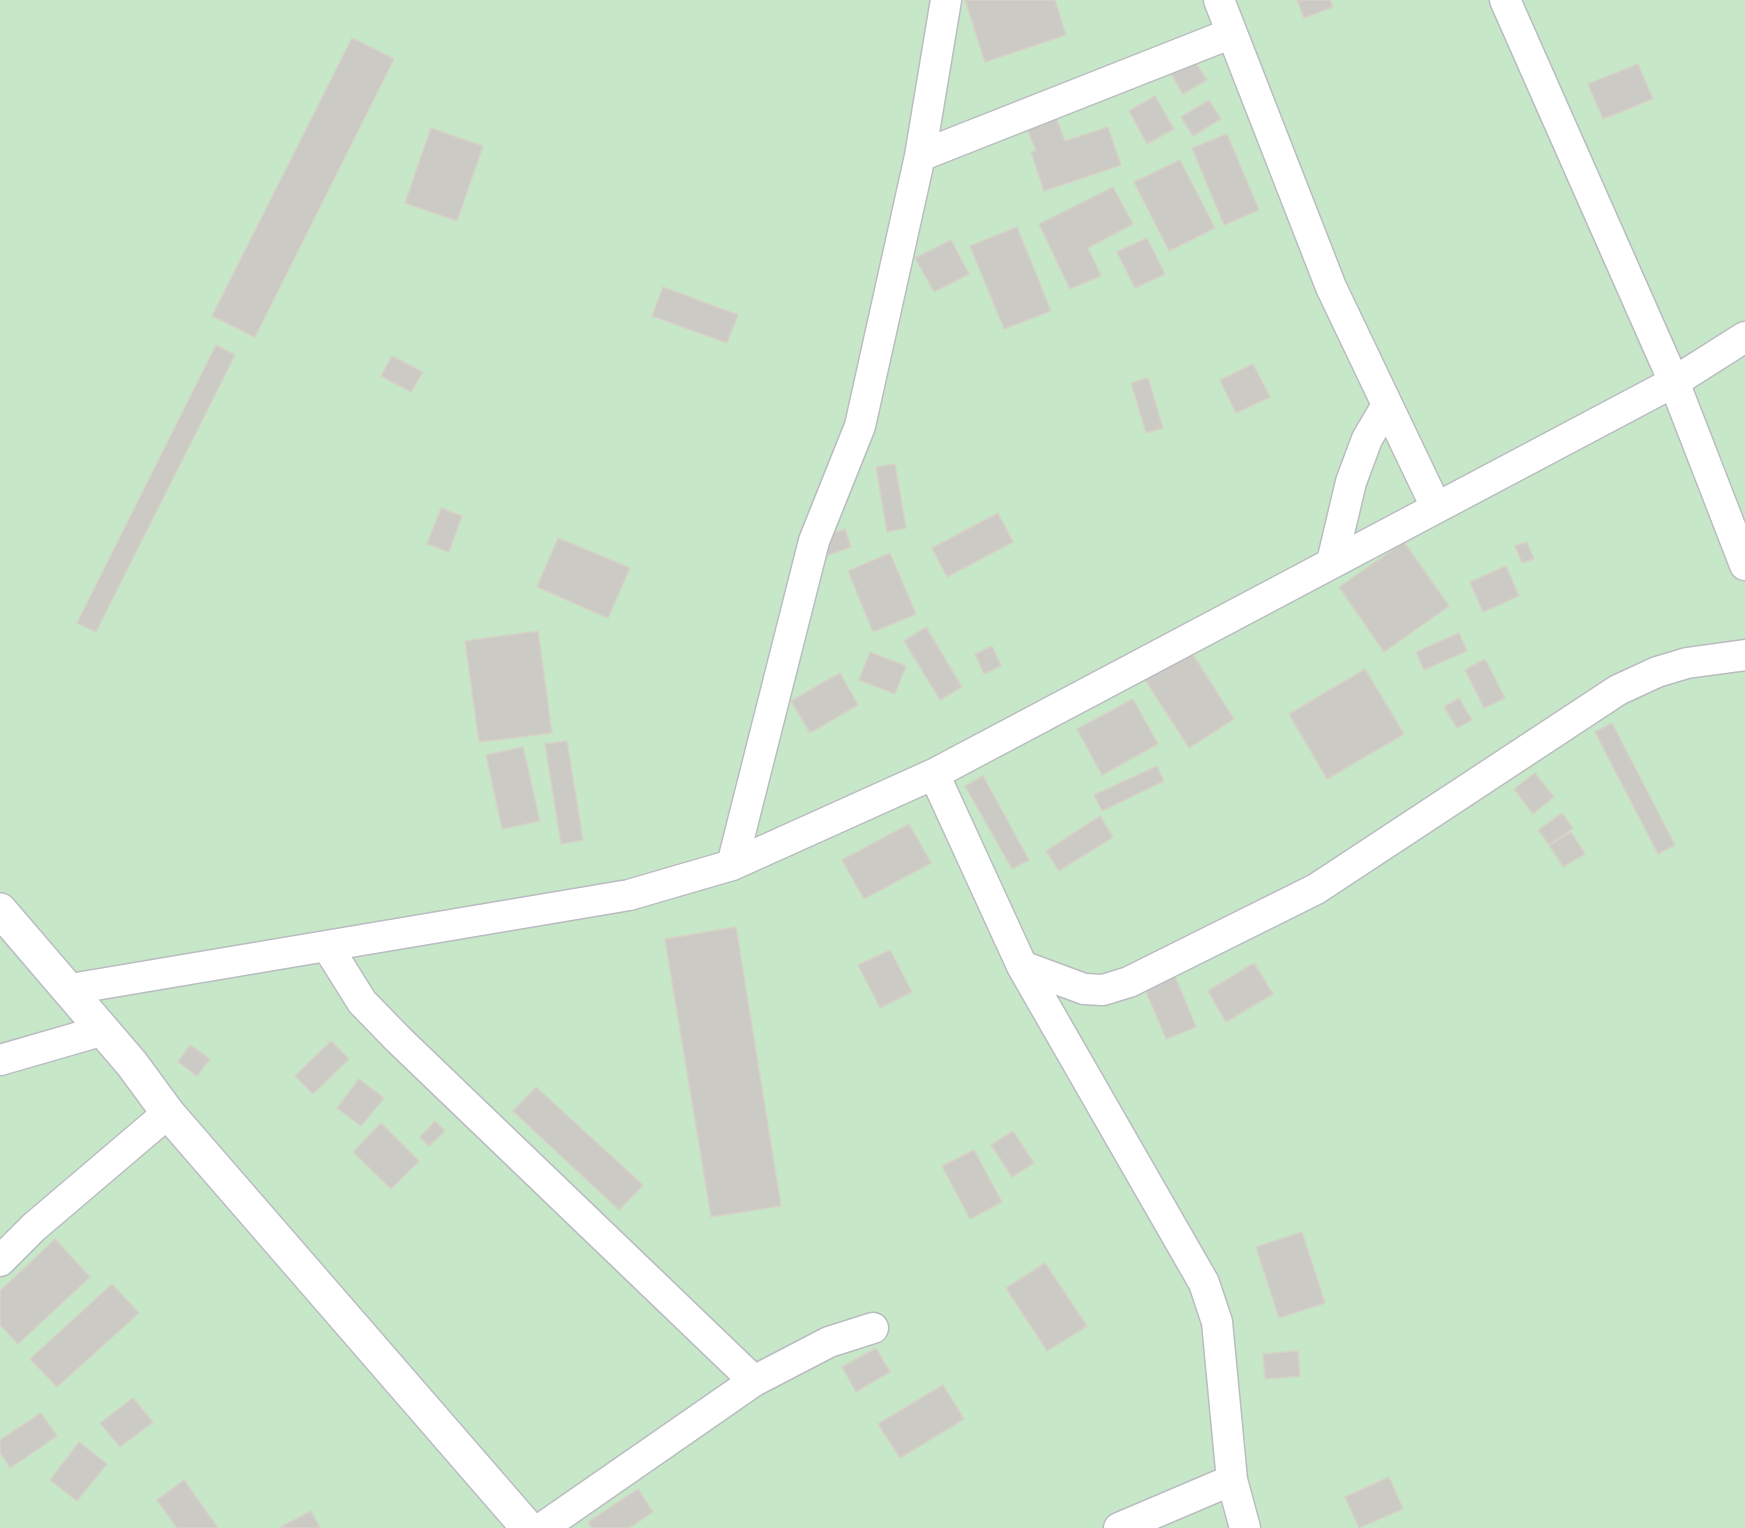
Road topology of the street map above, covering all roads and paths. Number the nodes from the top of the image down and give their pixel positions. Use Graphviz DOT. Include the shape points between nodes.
graph roads {
  1 [pos="946,0"];
  2 [pos="1219,0"];
  3 [pos="1505,0"];
  4 [pos="1232,33"];
  5 [pos="920,156"];
  6 [pos="1745,337"];
  7 [pos="1674,382"];
  8 [pos="1387,405"];
  9 [pos="1436,507"];
  10 [pos="1332,562"];
  11 [pos="1745,565"];
  12 [pos="1745,655"];
  13 [pos="934,774"];
  14 [pos="732,866"];
  15 [pos="0,910"];
  16 [pos="327,946"];
  17 [pos="1022,966"];
  18 [pos="71,989"];
  19 [pos="105,1030"];
  20 [pos="0,1060"];
  21 [pos="168,1113"];
  22 [pos="0,1261"];
  23 [pos="873,1328"];
  24 [pos="754,1381"];
  25 [pos="1232,1480"];
  26 [pos="528,1528"];
  27 [pos="542,1528"];
  28 [pos="1119,1528"];
  29 [pos="1245,1528"];
  1 -- 5 [label="street"];
  2 -- 4 [label="street"];
  3 -- 7 [label="street"];
  4 -- 5 [label="street"];
  4 -- 8 [label="street" via="1331,287"];
  5 -- 14 [label="street" via="860,426 814,541"];
  6 -- 7 [label="street"];
  7 -- 9 [label="street"];
  7 -- 11 [label="street"];
  8 -- 9 [label="street"];
  8 -- 10 [label="street" via="1367,439 1351,482"];
  9 -- 10 [label="street"];
  10 -- 13 [label="street"];
  12 -- 17 [label="street" via="1687,663 1618,690 1316,889 1129,982 1103,990 1084,989"];
  13 -- 14 [label="street"];
  13 -- 17 [label="street"];
  14 -- 16 [label="street" via="629,895"];
  15 -- 18 [label="street"];
  16 -- 18 [label="street"];
  16 -- 24 [label="street" via="362,1002 399,1040"];
  17 -- 25 [label="street" via="1204,1283 1217,1322"];
  18 -- 19 [label="street"];
  19 -- 20 [label="street"];
  19 -- 21 [label="street"];
  21 -- 22 [label="street" via="34,1227"];
  21 -- 26 [label="street"];
  23 -- 24 [label="street" via="829,1342"];
  24 -- 27 [label="street"];
  25 -- 28 [label="street"];
  25 -- 29 [label="street"];
}
